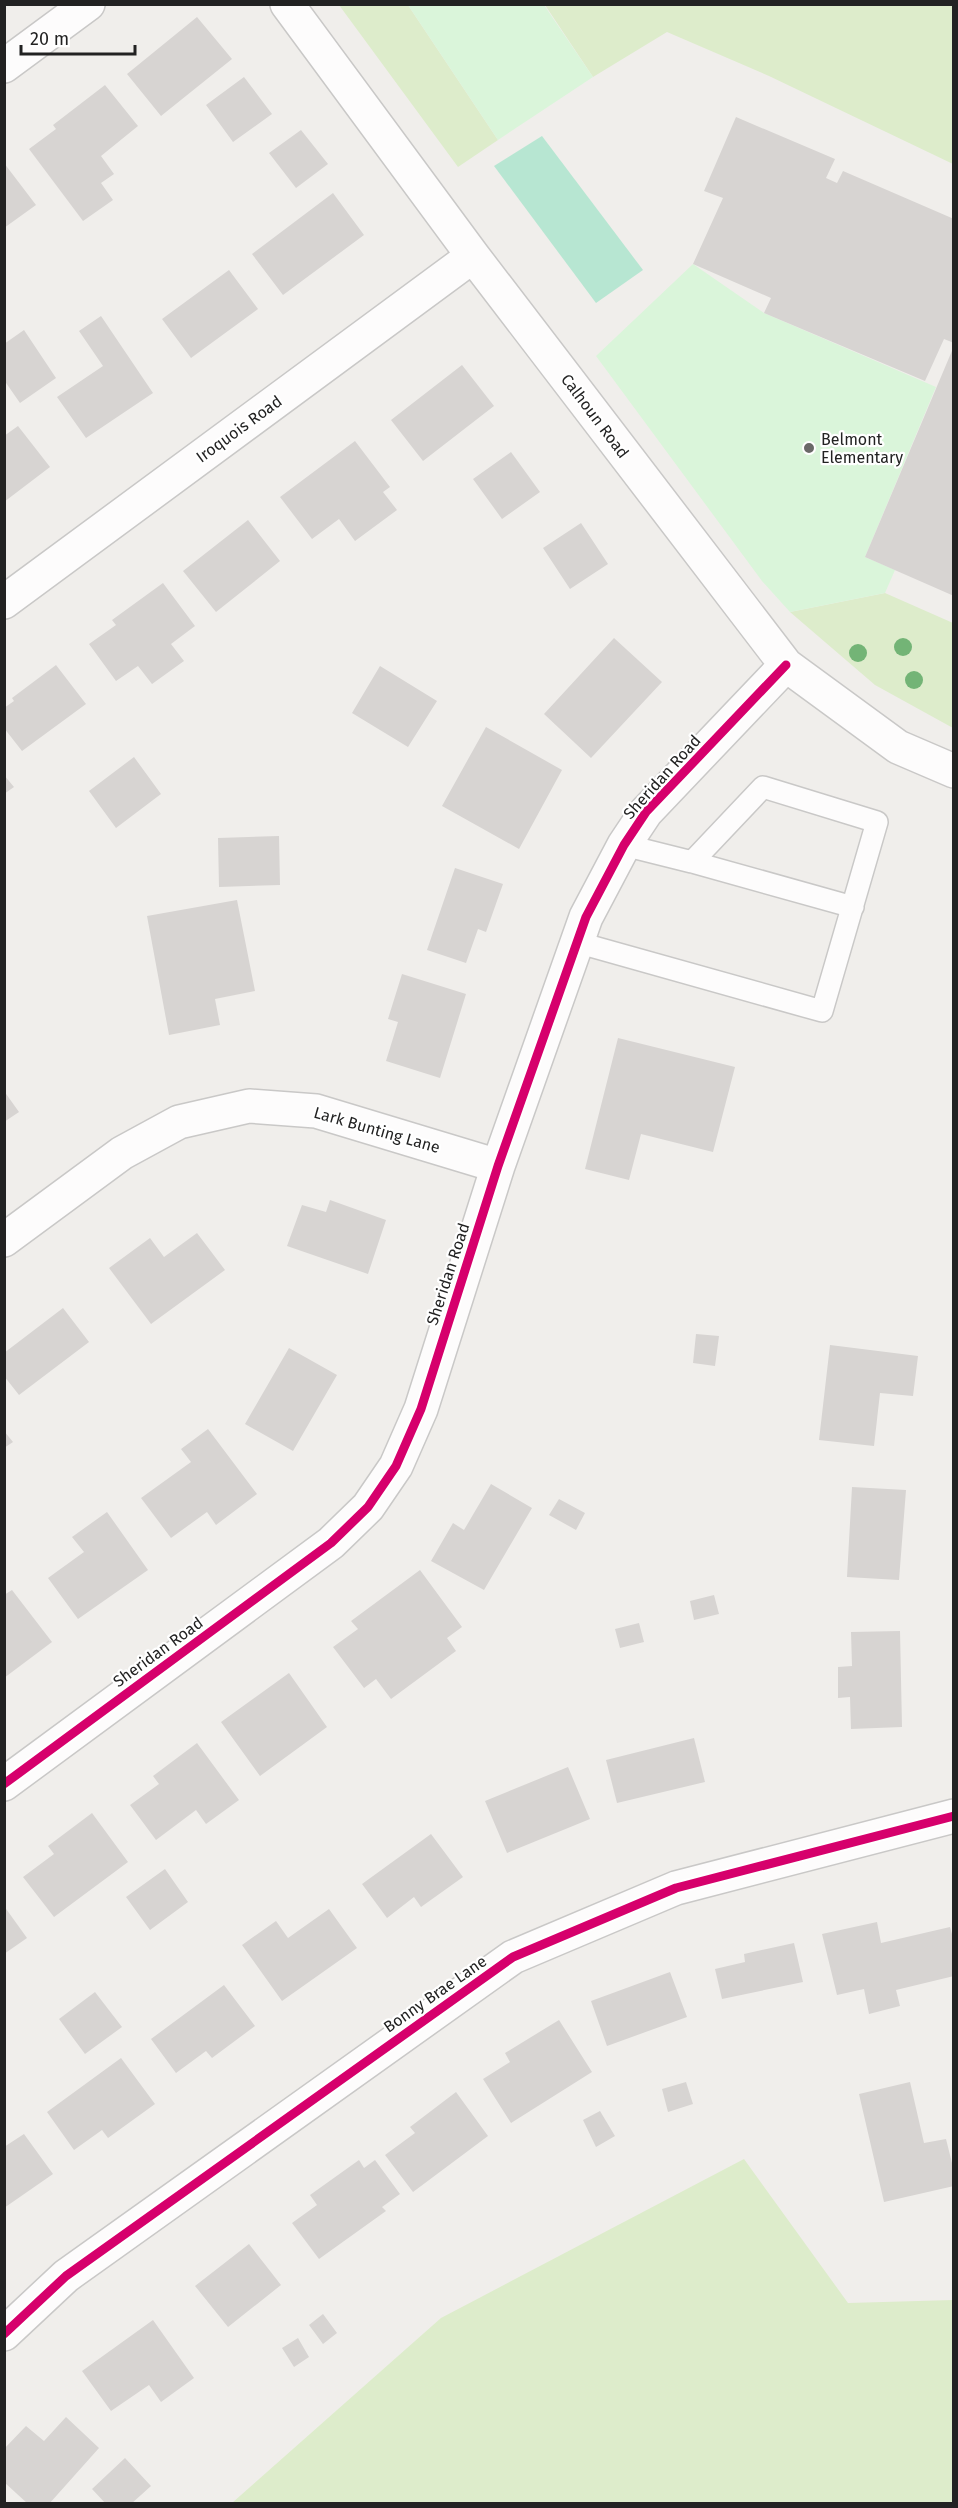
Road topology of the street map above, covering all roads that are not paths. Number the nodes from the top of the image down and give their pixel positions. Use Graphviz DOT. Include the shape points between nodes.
graph roads {
  1 [pos="88,4"];
  2 [pos="287,4"];
  3 [pos="4,66"];
  4 [pos="472,256"];
  5 [pos="4,602"];
  6 [pos="786,665"];
  7 [pos="954,771"];
  8 [pos="624,845"];
  9 [pos="692,862"];
  10 [pos="853,907"];
  11 [pos="576,942"];
  12 [pos="498,1166"];
  13 [pos="4,1240"];
  14 [pos="4,1784"];
  15 [pos="954,1816"];
  16 [pos="4,2334"];
  1 -- 3 [label="street"];
  2 -- 4 [label="street, Calhoun Road"];
  4 -- 5 [label="street, Iroquois Road"];
  4 -- 6 [label="street, Calhoun Road"];
  6 -- 7 [label="street, Calhoun Road" via="898,747"];
  6 -- 8 [label="street, Sheridan Road" via="646,812"];
  8 -- 9 [label="lane"];
  8 -- 11 [label="street, Sheridan Road"];
  9 -- 10 [label="lane"];
  9 -- 10 [label="lane" via="763,787 877,822"];
  10 -- 11 [label="lane" via="822,1011"];
  11 -- 12 [label="street, Sheridan Road"];
  12 -- 13 [label="street, Lark Bunting Lane" via="316,1111 249,1106 179,1122 122,1153"];
  12 -- 14 [label="street, Sheridan Road" via="421,1410 396,1466 368,1507 331,1543"];
  15 -- 16 [label="street, Bonny Brae Lane" via="676,1888 513,1957 66,2276"];
}
